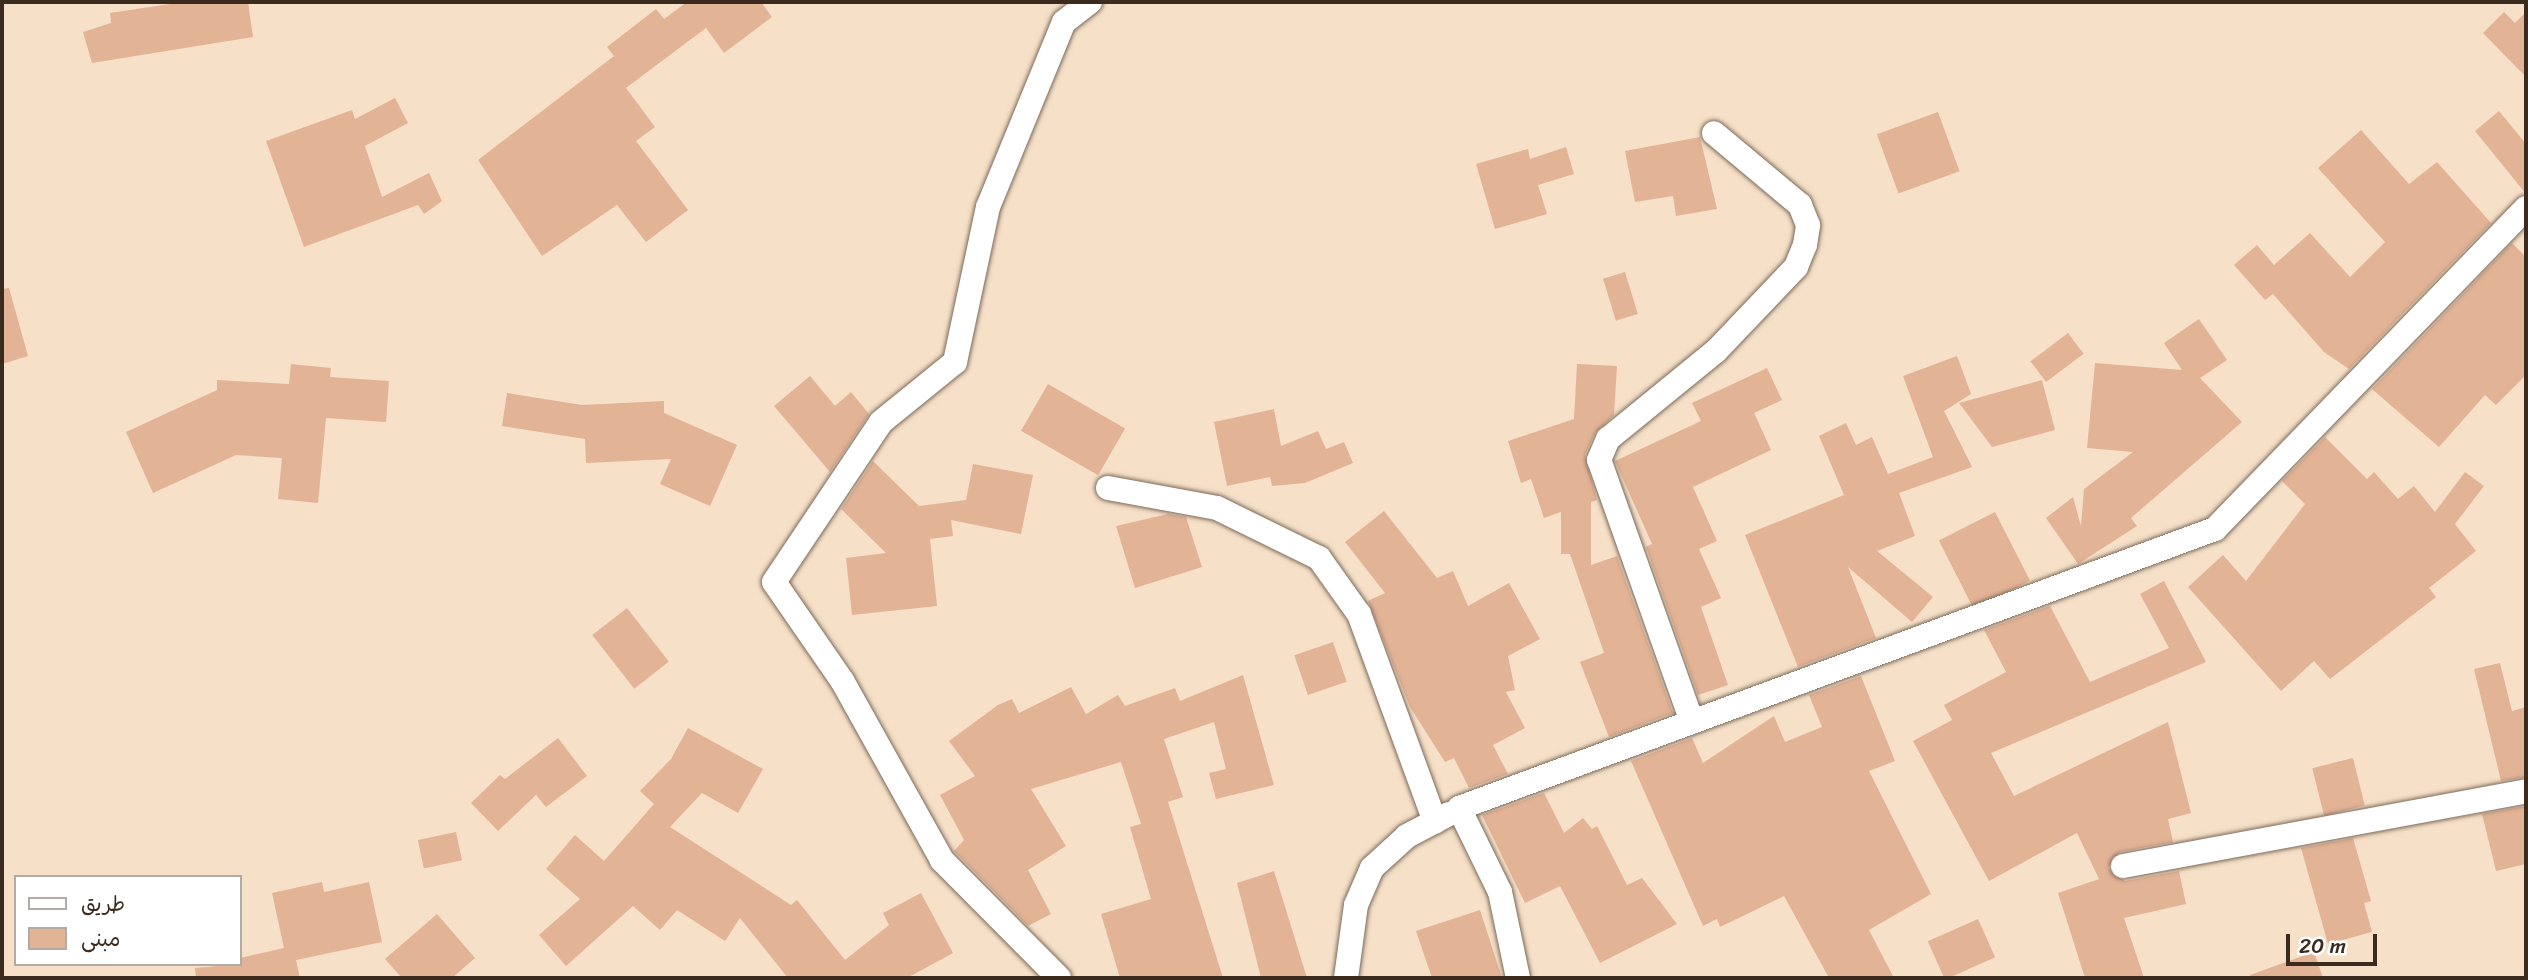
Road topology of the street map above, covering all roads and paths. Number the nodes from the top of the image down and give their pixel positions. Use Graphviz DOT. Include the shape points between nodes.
graph roads {
  1 [pos="1090,2"];
  2 [pos="1714,133"];
  3 [pos="2526,208"];
  4 [pos="1108,488"];
  5 [pos="1692,722"];
  6 [pos="2526,791"];
  7 [pos="1459,808"];
  8 [pos="1435,822"];
  9 [pos="2123,866"];
  10 [pos="1059,978"];
  11 [pos="1346,978"];
  12 [pos="1518,978"];
  1 -- 10 [label="street" via="1064,22 988,207 955,362 881,422 774,582 844,682 942,860"];
  2 -- 5 [label="street" via="1800,205 1808,225 1805,245 1796,267 1716,351 1608,439 1599,460"];
  3 -- 5 [label="street" via="2216,528"];
  4 -- 8 [label="street" via="1217,508 1319,558 1359,614"];
  5 -- 7 [label="street"];
  6 -- 9 [label="street"];
  7 -- 8 [label="street"];
  7 -- 12 [label="street" via="1500,892"];
  8 -- 11 [label="street" via="1407,836 1372,868 1356,905"];
}
